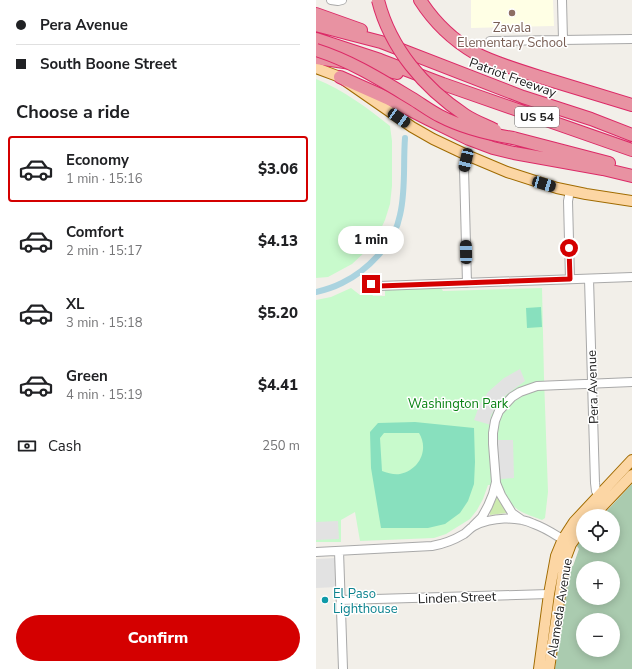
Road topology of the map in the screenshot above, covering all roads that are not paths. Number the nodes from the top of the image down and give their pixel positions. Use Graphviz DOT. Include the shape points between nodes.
graph roads {
  1 [pos="331,0"];
  2 [pos="342,0"];
  3 [pos="378,0"];
  4 [pos="420,0"];
  5 [pos="562,0"];
  6 [pos="316,14"];
  7 [pos="316,25"];
  8 [pos="316,39"];
  9 [pos="632,39"];
  10 [pos="563,40"];
  11 [pos="490,41"];
  12 [pos="381,42"];
  13 [pos="316,50"];
  14 [pos="316,58"];
  15 [pos="316,68"];
  16 [pos="340,77"];
  17 [pos="443,84"];
  18 [pos="632,105"];
  19 [pos="591,119"];
  20 [pos="632,127"];
  21 [pos="632,134"];
  22 [pos="513,138"];
  23 [pos="632,150"];
  24 [pos="469,156"];
  25 [pos="632,169"];
  26 [pos="632,176"];
  27 [pos="570,191"];
  28 [pos="632,201"];
  29 [pos="632,277"];
  30 [pos="570,279"];
  31 [pos="589,279"];
  32 [pos="467,283"];
  33 [pos="371,284"];
  34 [pos="632,382"];
  35 [pos="592,383"];
  36 [pos="632,460"];
  37 [pos="632,475"];
  38 [pos="496,482"];
  39 [pos="602,498"];
  40 [pos="596,509"];
  41 [pos="523,520"];
  42 [pos="473,527"];
  43 [pos="576,534"];
  44 [pos="567,542"];
  45 [pos="339,551"];
  46 [pos="316,552"];
  47 [pos="549,594"];
  48 [pos="341,600"];
  49 [pos="343,669"];
  50 [pos="538,669"];
  51 [pos="549,669"];
  1 -- 2 [label="street"];
  3 -- 22 [label="highway, bridge" via="393,39 427,84 465,115"];
  4 -- 18 [label="highway" via="449,34 483,57"];
  5 -- 10 [label="street"];
  6 -- 12 [label="highway" via="360,30"];
  7 -- 12 [label="highway, Patriot Freeway / US 54"];
  8 -- 17 [label="highway, US 54"];
  9 -- 10 [label="street"];
  10 -- 11 [label="street"];
  12 -- 19 [label="highway, Patriot Freeway / US 54" via="523,97"];
  13 -- 22 [label="highway, bridge" via="358,67 463,127 490,135"];
  14 -- 17 [label="highway" via="362,65"];
  15 -- 16 [label="main road"];
  16 -- 24 [label="main road" via="412,127"];
  16 -- 26 [label="highway" via="493,148"];
  17 -- 23 [label="highway, US 54"];
  19 -- 20 [label="highway"];
  19 -- 21 [label="highway, Patriot Freeway / US 54"];
  22 -- 25 [label="highway"];
  24 -- 27 [label="main road" via="507,172"];
  24 -- 32 [label="street" via="464,168"];
  27 -- 28 [label="main road"];
  27 -- 30 [label="street"];
  29 -- 31 [label="street"];
  30 -- 31 [label="street"];
  30 -- 32 [label="street"];
  31 -- 35 [label="street, Pera Avenue"];
  32 -- 33 [label="street" via="379,286"];
  34 -- 35 [label="street"];
  35 -- 38 [label="street" via="537,386 520,392 499,411 493,433"];
  35 -- 39 [label="street, Pera Avenue" via="595,483 596,491"];
  36 -- 39 [label="main road, Alameda Avenue"];
  37 -- 39 [label="main road, Alameda Avenue"];
  38 -- 41 [label="street" via="512,513"];
  38 -- 42 [label="street" via="488,506"];
  39 -- 40 [label="main road, Alameda Avenue"];
  39 -- 44 [label="main road, Alameda Avenue" via="574,522"];
  41 -- 42 [label="street" via="491,520"];
  41 -- 44 [label="street" via="536,524"];
  42 -- 45 [label="street" via="441,545"];
  43 -- 44 [label="main road, Alameda Avenue"];
  44 -- 47 [label="main road, Alameda Avenue" via="556,556"];
  44 -- 51 [label="main road, Alameda Avenue"];
  45 -- 46 [label="street"];
  45 -- 48 [label="street"];
  47 -- 48 [label="street, Linden Street"];
  47 -- 50 [label="main road, Alameda Avenue"];
  48 -- 49 [label="street"];
}
